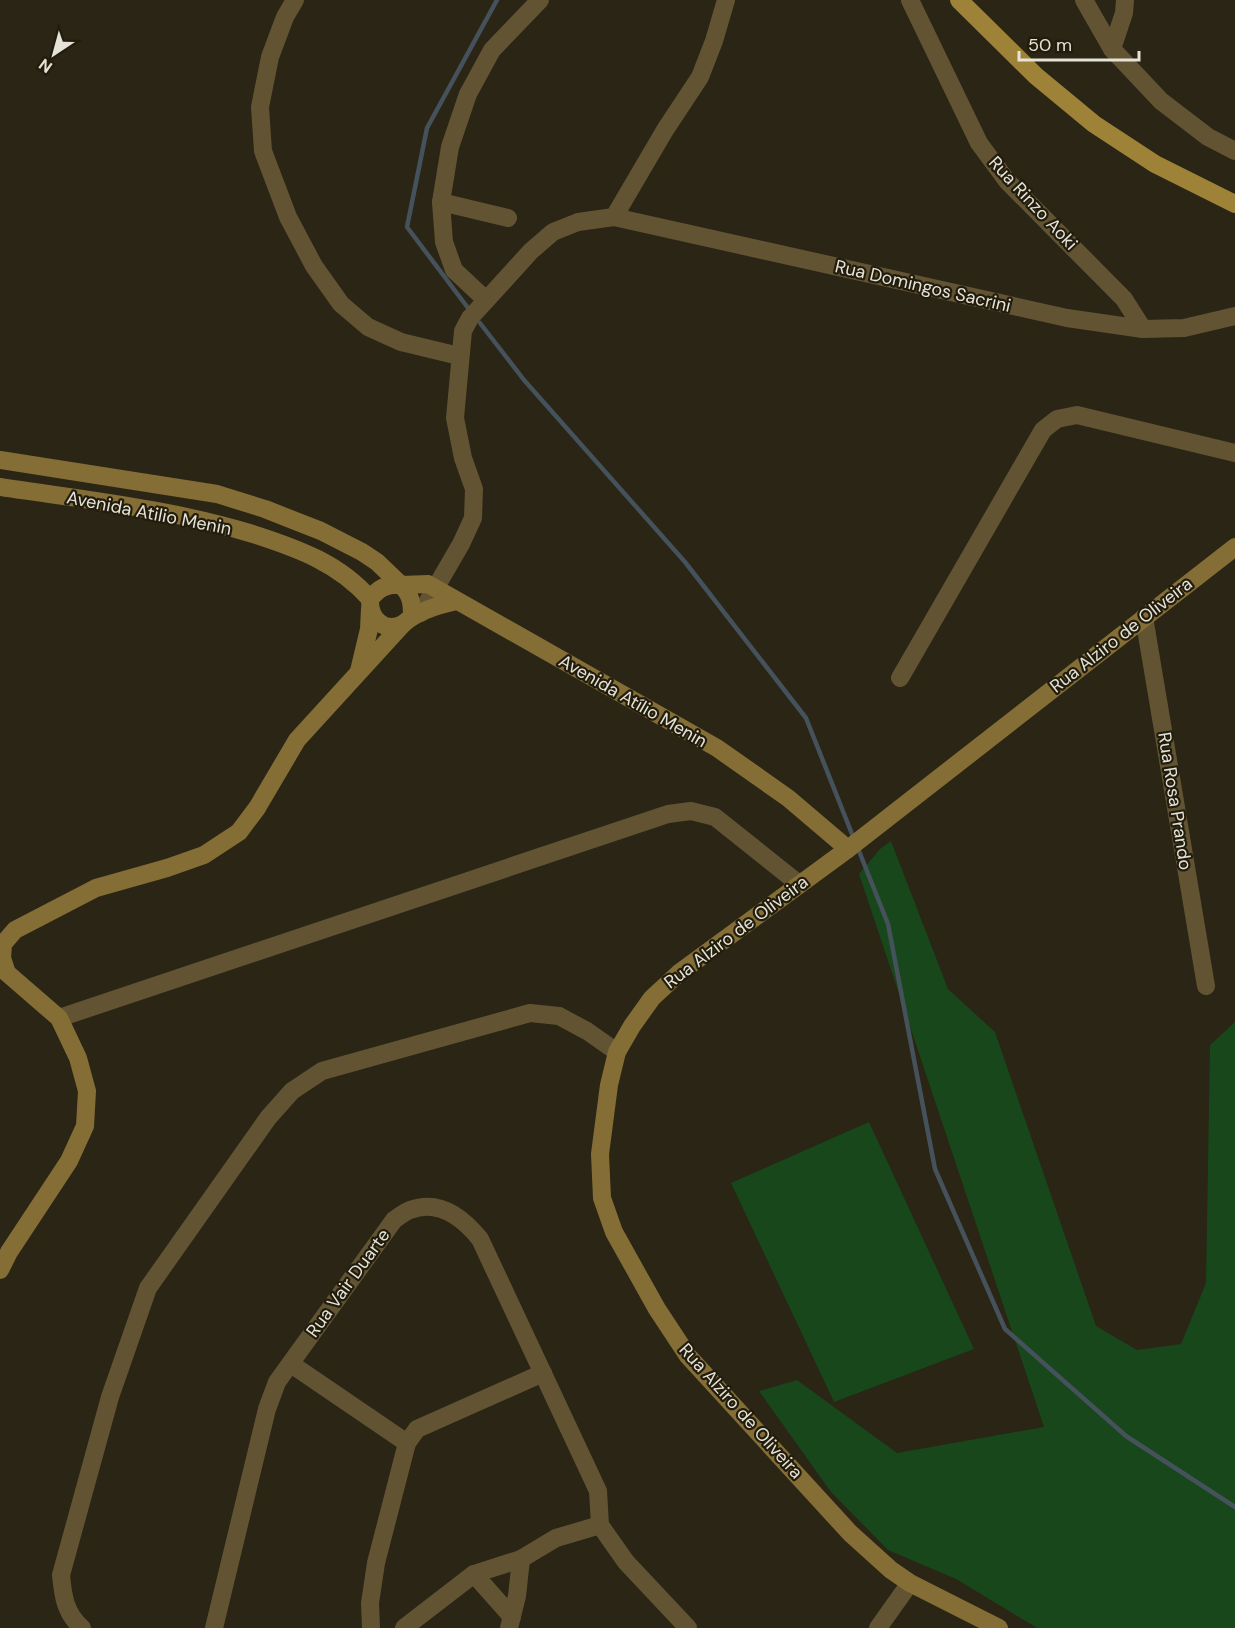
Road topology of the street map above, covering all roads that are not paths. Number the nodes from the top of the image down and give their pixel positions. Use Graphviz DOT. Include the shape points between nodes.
graph roads {
  1 [pos="295,0"];
  2 [pos="540,0"];
  3 [pos="726,0"];
  4 [pos="910,0"];
  5 [pos="1084,0"];
  6 [pos="1125,0"];
  7 [pos="965,4"];
  8 [pos="1112,49"];
  9 [pos="1235,151"];
  10 [pos="441,201"];
  11 [pos="1235,204"];
  12 [pos="614,217"];
  13 [pos="508,218"];
  14 [pos="486,300"];
  15 [pos="1235,316"];
  16 [pos="1143,329"];
  17 [pos="459,356"];
  18 [pos="1235,453"];
  19 [pos="0,460"];
  20 [pos="0,487"];
  21 [pos="1235,547"];
  22 [pos="401,585"];
  23 [pos="435,588"];
  24 [pos="457,601"];
  25 [pos="370,604"];
  26 [pos="1144,617"];
  27 [pos="412,618"];
  28 [pos="357,675"];
  29 [pos="900,678"];
  30 [pos="855,844"];
  31 [pos="799,884"];
  32 [pos="1206,986"];
  33 [pos="59,1018"];
  34 [pos="617,1052"];
  35 [pos="0,1270"];
  36 [pos="291,1364"];
  37 [pos="543,1373"];
  38 [pos="407,1443"];
  39 [pos="600,1525"];
  40 [pos="522,1559"];
  41 [pos="474,1574"];
  42 [pos="910,1583"];
  43 [pos="511,1623"];
  44 [pos="82,1628"];
  45 [pos="214,1628"];
  46 [pos="371,1628"];
  47 [pos="404,1628"];
  48 [pos="688,1628"];
  49 [pos="878,1628"];
  50 [pos="999,1628"];
  1 -- 17 [label="street" via="270,57 260,106 263,151 288,217 341,304 368,327 401,342"];
  2 -- 10 [label="street" via="492,50 468,94 450,147"];
  3 -- 12 [label="street" via="700,77"];
  4 -- 16 [label="street, Rua Rinzo Aoki" via="979,143 1007,181 1124,299"];
  5 -- 8 [label="street"];
  6 -- 8 [label="street"];
  7 -- 11 [label="main road" via="1036,76 1094,124 1155,164"];
  8 -- 9 [label="street" via="1161,101 1208,137"];
  10 -- 13 [label="street"];
  10 -- 14 [label="street" via="444,242 454,270"];
  12 -- 14 [label="street" via="578,222 553,232"];
  12 -- 16 [label="street, Rua Domingos Sacrini" via="1067,318"];
  14 -- 17 [label="street" via="465,324"];
  15 -- 16 [label="street, Rua Domingos Sacrini" via="1184,328"];
  17 -- 23 [label="street" via="455,418 474,489 473,518"];
  18 -- 29 [label="street" via="1077,415 1057,419 1043,430"];
  19 -- 22 [label="street, Avenida Atilio Menin" via="217,494 321,531 377,562"];
  20 -- 25 [label="street, Avenida Atilio Menin" via="216,523 307,552 328,563 352,581"];
  21 -- 26 [label="street, Rua Alziro de Oliveira"];
  22 -- 23 [label="street, Avenida Atílio Menin" via="428,584"];
  22 -- 25 [label="street" via="379,589"];
  22 -- 27 [label="street" via="409,592"];
  23 -- 24 [label="street, Avenida Atílio Menin"];
  23 -- 27 [label="street"];
  24 -- 27 [label="street" via="439,604"];
  24 -- 30 [label="street, Avenida Atílio Menin" via="717,748"];
  25 -- 27 [label="street, Avenida Atilio Menin" via="373,616 390,628"];
  25 -- 28 [label="street" via="369,629"];
  26 -- 30 [label="street, Rua Alziro de Oliveira"];
  26 -- 32 [label="street, Rua Rosa Prando"];
  27 -- 28 [label="street"];
  28 -- 33 [label="street" via="297,740 238,832 204,855 96,888 15,930 3,944 7,973"];
  30 -- 31 [label="street, Rua Alziro de Oliveira"];
  31 -- 33 [label="street" via="715,818 691,811 668,814"];
  31 -- 34 [label="street, Rua Alziro de Oliveira" via="679,973 652,998"];
  33 -- 35 [label="street" via="78,1058 87,1091 86,1126 69,1161"];
  34 -- 42 [label="street, Rua Alziro de Oliveira" via="600,1154 602,1198 614,1232 688,1356 850,1533"];
  34 -- 44 [label="street" via="559,1016 530,1013 322,1071 292,1090 148,1288 110,1397 61,1575 64,1602"];
  36 -- 37 [label="street, Rua Vair Duarte" via="394,1220 410,1210 430,1207 450,1211 480,1239"];
  36 -- 38 [label="street"];
  36 -- 45 [label="street, Rua Vair Duarte" via="277,1382 267,1409"];
  37 -- 38 [label="street" via="417,1429"];
  37 -- 39 [label="street, Rua Vair Duarte" via="598,1491"];
  38 -- 46 [label="street" via="376,1563"];
  39 -- 40 [label="street" via="556,1538"];
  39 -- 48 [label="street" via="626,1562"];
  40 -- 41 [label="street"];
  40 -- 43 [label="street"];
  41 -- 43 [label="street"];
  41 -- 47 [label="street"];
  42 -- 49 [label="street"];
  42 -- 50 [label="street, Rua Alziro de Oliveira"];
}
